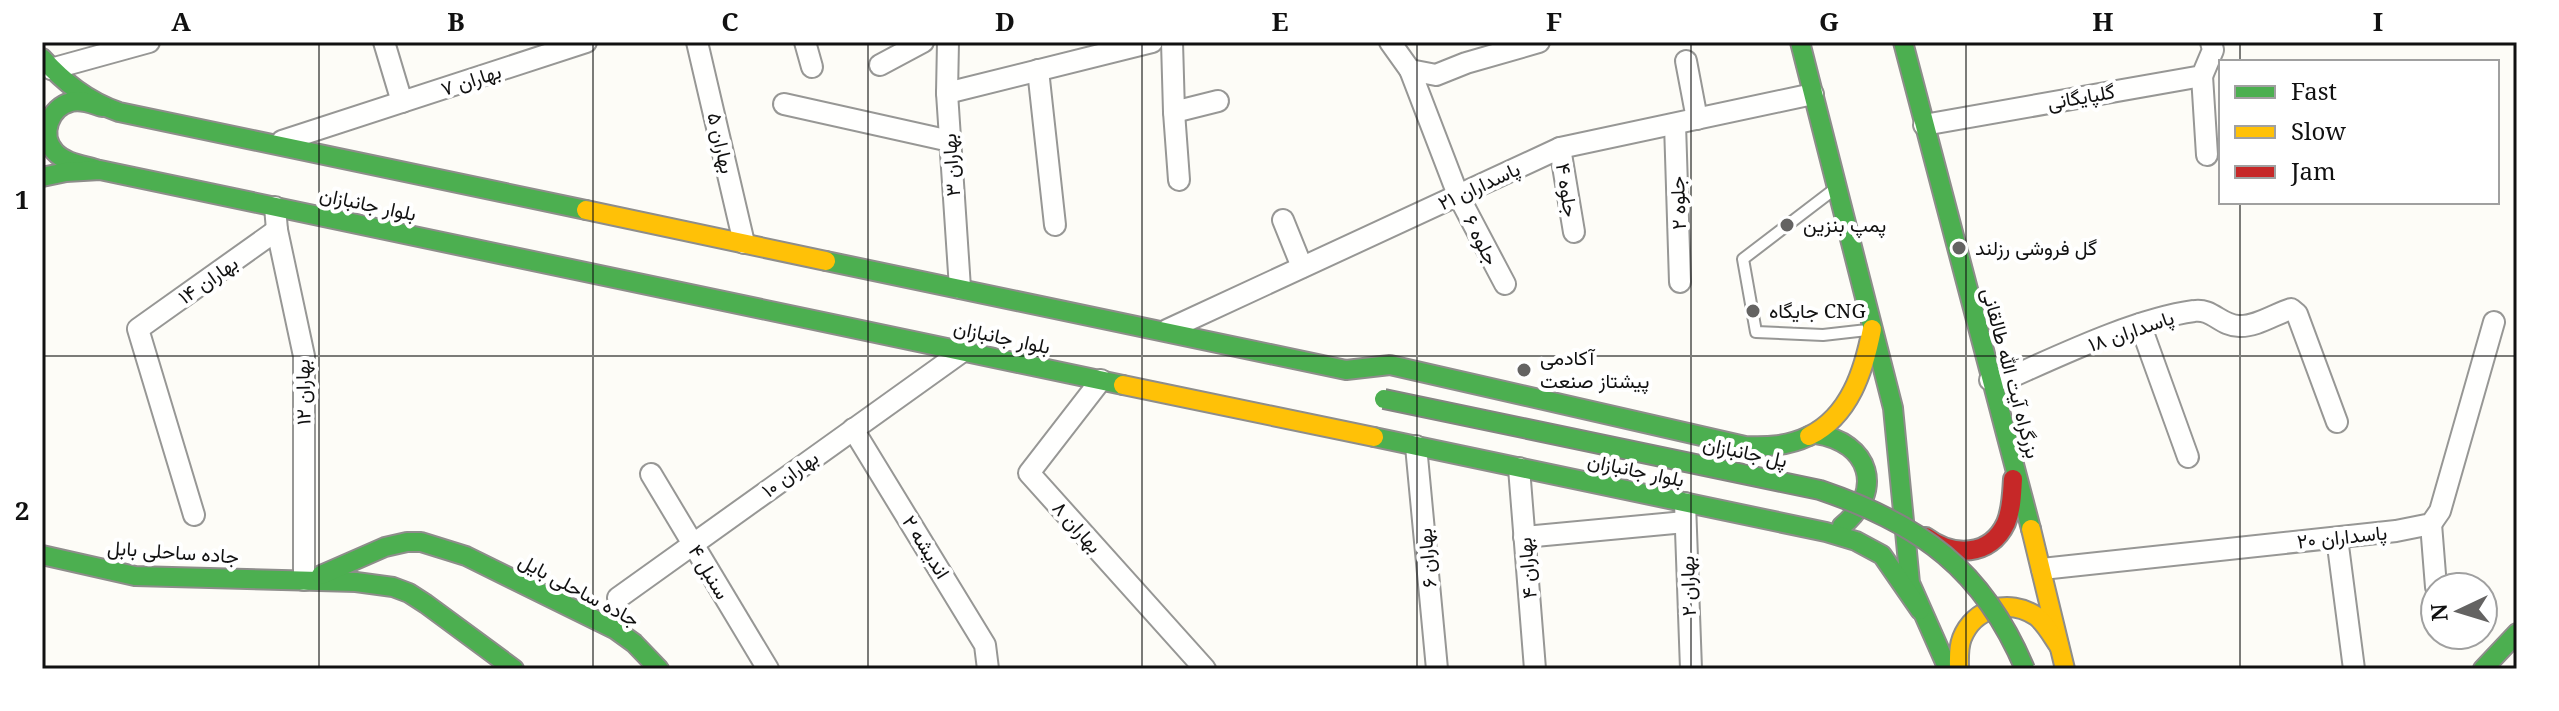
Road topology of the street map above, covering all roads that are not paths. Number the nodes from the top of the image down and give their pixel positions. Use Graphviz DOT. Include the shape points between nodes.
graph roads {
  1 [pos="149,42"];
  2 [pos="384,42"];
  3 [pos="586,42"];
  4 [pos="697,42"];
  5 [pos="805,42"];
  6 [pos="923,42"];
  7 [pos="948,42"];
  8 [pos="1152,42"];
  9 [pos="1172,42"];
  10 [pos="1390,42"];
  11 [pos="1539,42"];
  12 [pos="1800,42"];
  13 [pos="1903,42"];
  14 [pos="2211,42"];
  15 [pos="1486,49"];
  16 [pos="1686,61"];
  17 [pos="47,64"];
  18 [pos="880,65"];
  19 [pos="812,67"];
  20 [pos="1038,70"];
  21 [pos="1410,70"];
  22 [pos="2202,76"];
  23 [pos="947,93"];
  24 [pos="1813,94"];
  25 [pos="1218,101"];
  26 [pos="402,102"];
  27 [pos="784,104"];
  28 [pos="119,112"];
  29 [pos="1174,112"];
  30 [pos="1697,119"];
  31 [pos="1675,124"];
  32 [pos="1924,125"];
  33 [pos="950,141"];
  34 [pos="274,144"];
  35 [pos="1560,148"];
  36 [pos="2207,155"];
  37 [pos="100,170"];
  38 [pos="42,177"];
  39 [pos="1179,180"];
  40 [pos="1837,188"];
  41 [pos="1458,195"];
  42 [pos="275,207"];
  43 [pos="1283,220"];
  44 [pos="1055,225"];
  45 [pos="277,230"];
  46 [pos="1574,232"];
  47 [pos="744,243"];
  48 [pos="1302,267"];
  49 [pos="1680,282"];
  50 [pos="1505,284"];
  51 [pos="960,288"];
  52 [pos="2494,322"];
  53 [pos="2140,324"];
  54 [pos="1872,329"];
  55 [pos="1163,331"];
  56 [pos="963,351"];
  57 [pos="1346,370"];
  58 [pos="1101,380"];
  59 [pos="1990,380"];
  60 [pos="1372,391"];
  61 [pos="1895,421"];
  62 [pos="2337,422"];
  63 [pos="853,429"];
  64 [pos="1816,434"];
  65 [pos="1416,446"];
  66 [pos="2188,457"];
  67 [pos="1519,468"];
  68 [pos="2014,471"];
  69 [pos="651,474"];
  70 [pos="1685,512"];
  71 [pos="194,515"];
  72 [pos="2431,524"];
  73 [pos="1826,532"];
  74 [pos="1524,537"];
  75 [pos="2337,538"];
  76 [pos="692,544"];
  77 [pos="42,555"];
  78 [pos="471,559"];
  79 [pos="2042,569"];
  80 [pos="2435,571"];
  81 [pos="304,580"];
  82 [pos="618,598"];
  83 [pos="1920,610"];
  84 [pos="2517,633"];
  85 [pos="2059,648"];
  86 [pos="1195,665"];
  87 [pos="514,669"];
  88 [pos="659,669"];
  89 [pos="768,669"];
  90 [pos="988,669"];
  91 [pos="1437,669"];
  92 [pos="1535,669"];
  93 [pos="1691,669"];
  94 [pos="1948,669"];
  95 [pos="1959,669"];
  96 [pos="2025,669"];
  97 [pos="2065,669"];
  98 [pos="2354,669"];
  99 [pos="2483,669"];
  1 -- 17 [label="street"];
  2 -- 26 [label="street"];
  3 -- 26 [label="street, بهاران ۷"];
  4 -- 47 [label="street, بهاران ۵"];
  5 -- 19 [label="street"];
  6 -- 18 [label="street"];
  7 -- 23 [label="street, بهاران ۳"];
  8 -- 20 [label="street"];
  9 -- 29 [label="street"];
  10 -- 21 [label="street, جلوه ۶"];
  11 -- 15 [label="street"];
  12 -- 24 [label="main road"];
  13 -- 32 [label="main road, بزرگراه آیت الله طالقانی"];
  14 -- 22 [label="street"];
  15 -- 21 [label="street" via="1436,75"];
  16 -- 30 [label="street"];
  17 -- 28 [label="main road, بلوار جانبازان" via="75,91"];
  20 -- 23 [label="street"];
  20 -- 44 [label="street"];
  21 -- 41 [label="street, جلوه ۶"];
  22 -- 32 [label="street, گلپایگانی"];
  22 -- 36 [label="street"];
  23 -- 33 [label="street, بهاران ۳"];
  24 -- 30 [label="street, پاسداران ۲۱"];
  24 -- 40 [label="main road"];
  25 -- 29 [label="street"];
  26 -- 34 [label="street, بهاران ۷"];
  27 -- 33 [label="street"];
  28 -- 34 [label="main road, بلوار جانبازان"];
  28 -- 37 [label="main road" via="77,101 59,107 48,124 54,151"];
  29 -- 39 [label="street"];
  30 -- 31 [label="street, پاسداران ۲۱"];
  31 -- 35 [label="street, پاسداران ۲۱"];
  31 -- 49 [label="street, جلوه ۲"];
  32 -- 59 [label="main road, بزرگراه آیت الله طالقانی"];
  33 -- 51 [label="street, بهاران ۳"];
  34 -- 47 [label="main road, بلوار جانبازان"];
  35 -- 41 [label="street, پاسداران ۲۱"];
  35 -- 46 [label="street, جلوه ۴"];
  37 -- 38 [label="main road, بلوار جانبازان"];
  37 -- 42 [label="main road, بلوار جانبازان"];
  40 -- 54 [label="main road"];
  40 -- 54 [label="lane" via="1743,259 1756,332 1823,335"];
  41 -- 48 [label="street, پاسداران ۲۱"];
  41 -- 50 [label="street, جلوه ۶"];
  42 -- 45 [label="street, بهاران ۱۲"];
  42 -- 56 [label="main road, بلوار جانبازان"];
  43 -- 48 [label="street"];
  45 -- 71 [label="street, بهاران ۱۴" via="138,329"];
  45 -- 81 [label="street, بهاران ۱۲" via="304,356"];
  47 -- 51 [label="main road, بلوار جانبازان"];
  48 -- 55 [label="street, پاسداران ۲۱"];
  51 -- 55 [label="main road, بلوار جانبازان"];
  52 -- 72 [label="street" via="2440,511"];
  53 -- 59 [label="street, پاسداران ۱۸" via="2009,378"];
  53 -- 62 [label="street, پاسداران ۱۸" via="2197,310 2238,327 2291,309"];
  53 -- 66 [label="street"];
  54 -- 61 [label="main road"];
  54 -- 64 [label="main road, بلوار جانبازان" via="1866,364 1853,391"];
  55 -- 57 [label="main road, بلوار جانبازان"];
  56 -- 58 [label="main road, بلوار جانبازان"];
  56 -- 63 [label="street, بهاران ۱۰"];
  57 -- 60 [label="main road, بلوار جانبازان"];
  57 -- 64 [label="main road, بلوار جانبازان" via="1390,365 1755,447 1786,445"];
  58 -- 65 [label="main road, بلوار جانبازان"];
  58 -- 86 [label="street, بهاران ۸" via="1029,473"];
  59 -- 68 [label="main road, بزرگراه آیت الله طالقانی"];
  60 -- 96 [label="main road, پل جانبازان, bridge" via="1820,490 1872,509 1916,533 1977,584 2004,621"];
  61 -- 68 [label="main road" via="1914,517 1923,535 1939,547 1969,552 1996,539 2010,512"];
  61 -- 83 [label="main road" via="1910,583"];
  63 -- 76 [label="street, بهاران ۱۰"];
  63 -- 90 [label="street, اندیشه ۲" via="985,645"];
  64 -- 73 [label="main road" via="1833,436 1853,448 1868,481 1857,514"];
  65 -- 67 [label="main road, بلوار جانبازان"];
  65 -- 91 [label="street, بهاران ۶"];
  67 -- 70 [label="main road, بلوار جانبازان"];
  67 -- 74 [label="street, بهاران ۴"];
  68 -- 79 [label="main road, بزرگراه آیت الله طالقانی"];
  69 -- 76 [label="street, سنبل ۴"];
  70 -- 73 [label="main road, بلوار جانبازان"];
  70 -- 74 [label="street"];
  70 -- 93 [label="street, بهاران ۲"];
  72 -- 75 [label="street, پاسداران ۲۰"];
  72 -- 80 [label="street"];
  73 -- 83 [label="main road, بلوار جانبازان" via="1882,555"];
  74 -- 92 [label="street, بهاران ۴"];
  75 -- 79 [label="street, پاسداران ۲۰"];
  75 -- 98 [label="street"];
  76 -- 82 [label="street, بهاران ۱۰"];
  76 -- 89 [label="street, سنبل ۴"];
  77 -- 81 [label="main road, جاده ساحلی بابل" via="135,576"];
  78 -- 81 [label="main road, جاده ساحلی بابل" via="432,544 404,542"];
  78 -- 88 [label="main road, جاده ساحلی بایل" via="616,630"];
  79 -- 85 [label="main road, بزرگراه آیت الله طالقانی"];
  81 -- 87 [label="main road, جاده ساحلی بابل" via="371,583 409,593"];
  83 -- 94 [label="main road"];
  84 -- 99 [label="main road"];
  85 -- 95 [label="main road" via="2034,615 1999,607 1977,617 1962,635"];
  85 -- 97 [label="main road, بزرگراه آیت الله طالقانی"];
}
